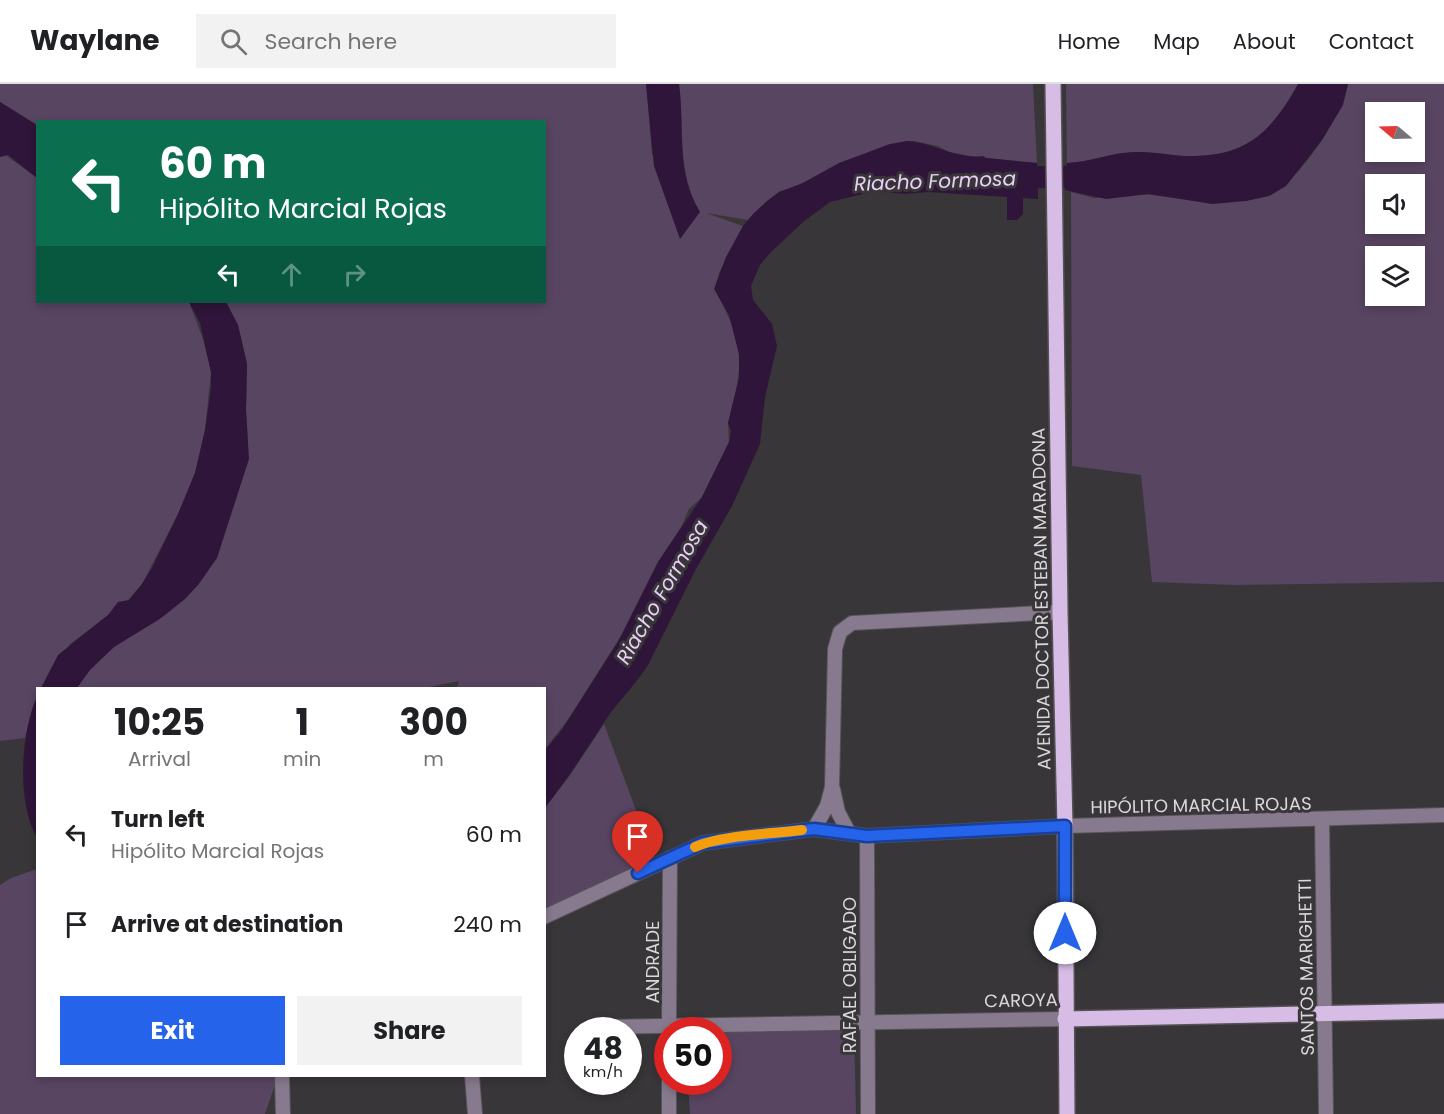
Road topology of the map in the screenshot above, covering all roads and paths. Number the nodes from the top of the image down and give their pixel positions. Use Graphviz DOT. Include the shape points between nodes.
graph roads {
  1 [pos="1053,84"];
  2 [pos="1060,612"];
  3 [pos="832,787"];
  4 [pos="1444,815"];
  5 [pos="1322,820"];
  6 [pos="1065,826"];
  7 [pos="814,829"];
  8 [pos="849,833"];
  9 [pos="867,836"];
  10 [pos="670,858"];
  11 [pos="546,916"];
  12 [pos="1444,1011"];
  13 [pos="1324,1013"];
  14 [pos="669,1017"];
  15 [pos="1065,1019"];
  16 [pos="867,1022"];
  17 [pos="732,1026"];
  18 [pos="282,1077"];
  19 [pos="472,1077"];
  20 [pos="669,1095"];
  21 [pos="283,1114"];
  22 [pos="475,1114"];
  23 [pos="669,1114"];
  24 [pos="868,1114"];
  25 [pos="1067,1114"];
  26 [pos="1326,1114"];
  1 -- 2 [label="main road, AVENIDA DOCTOR ESTEBAN MARADONA"];
  2 -- 3 [label="street" via="852,623 840,632 835,649"];
  2 -- 6 [label="main road, AVENIDA DOCTOR ESTEBAN MARADONA"];
  3 -- 7 [label="street"];
  3 -- 8 [label="street" via="838,812"];
  4 -- 5 [label="street, HIPÓLITO MARCIAL ROJAS"];
  5 -- 6 [label="street, HIPÓLITO MARCIAL ROJAS"];
  5 -- 13 [label="street, SANTOS MARIGHETTI"];
  6 -- 9 [label="street, HIPÓLITO MARCIAL ROJAS"];
  6 -- 15 [label="main road, AVENIDA DOCTOR ESTEBAN MARADONA"];
  7 -- 8 [label="street, HIPÓLITO MARCIAL ROJAS"];
  7 -- 10 [label="street, HIPÓLITO MARCIAL ROJAS" via="703,843"];
  8 -- 9 [label="street, HIPÓLITO MARCIAL ROJAS"];
  9 -- 16 [label="street, RAFAEL OBLIGADO"];
  10 -- 11 [label="street, HIPÓLITO MARCIAL ROJAS"];
  10 -- 14 [label="street, ANDRADE"];
  12 -- 13 [label="main road, CAROYA"];
  13 -- 15 [label="main road, CAROYA"];
  13 -- 26 [label="street, SANTOS MARIGHETTI"];
  15 -- 16 [label="street, CAROYA"];
  15 -- 25 [label="main road, AVENIDA DOCTOR ESTEBAN MARADONA"];
  16 -- 17 [label="street, CAROYA"];
  16 -- 24 [label="street, RAFAEL OBLIGADO"];
  18 -- 21 [label="street"];
  19 -- 22 [label="street"];
  20 -- 23 [label="street"];
}
